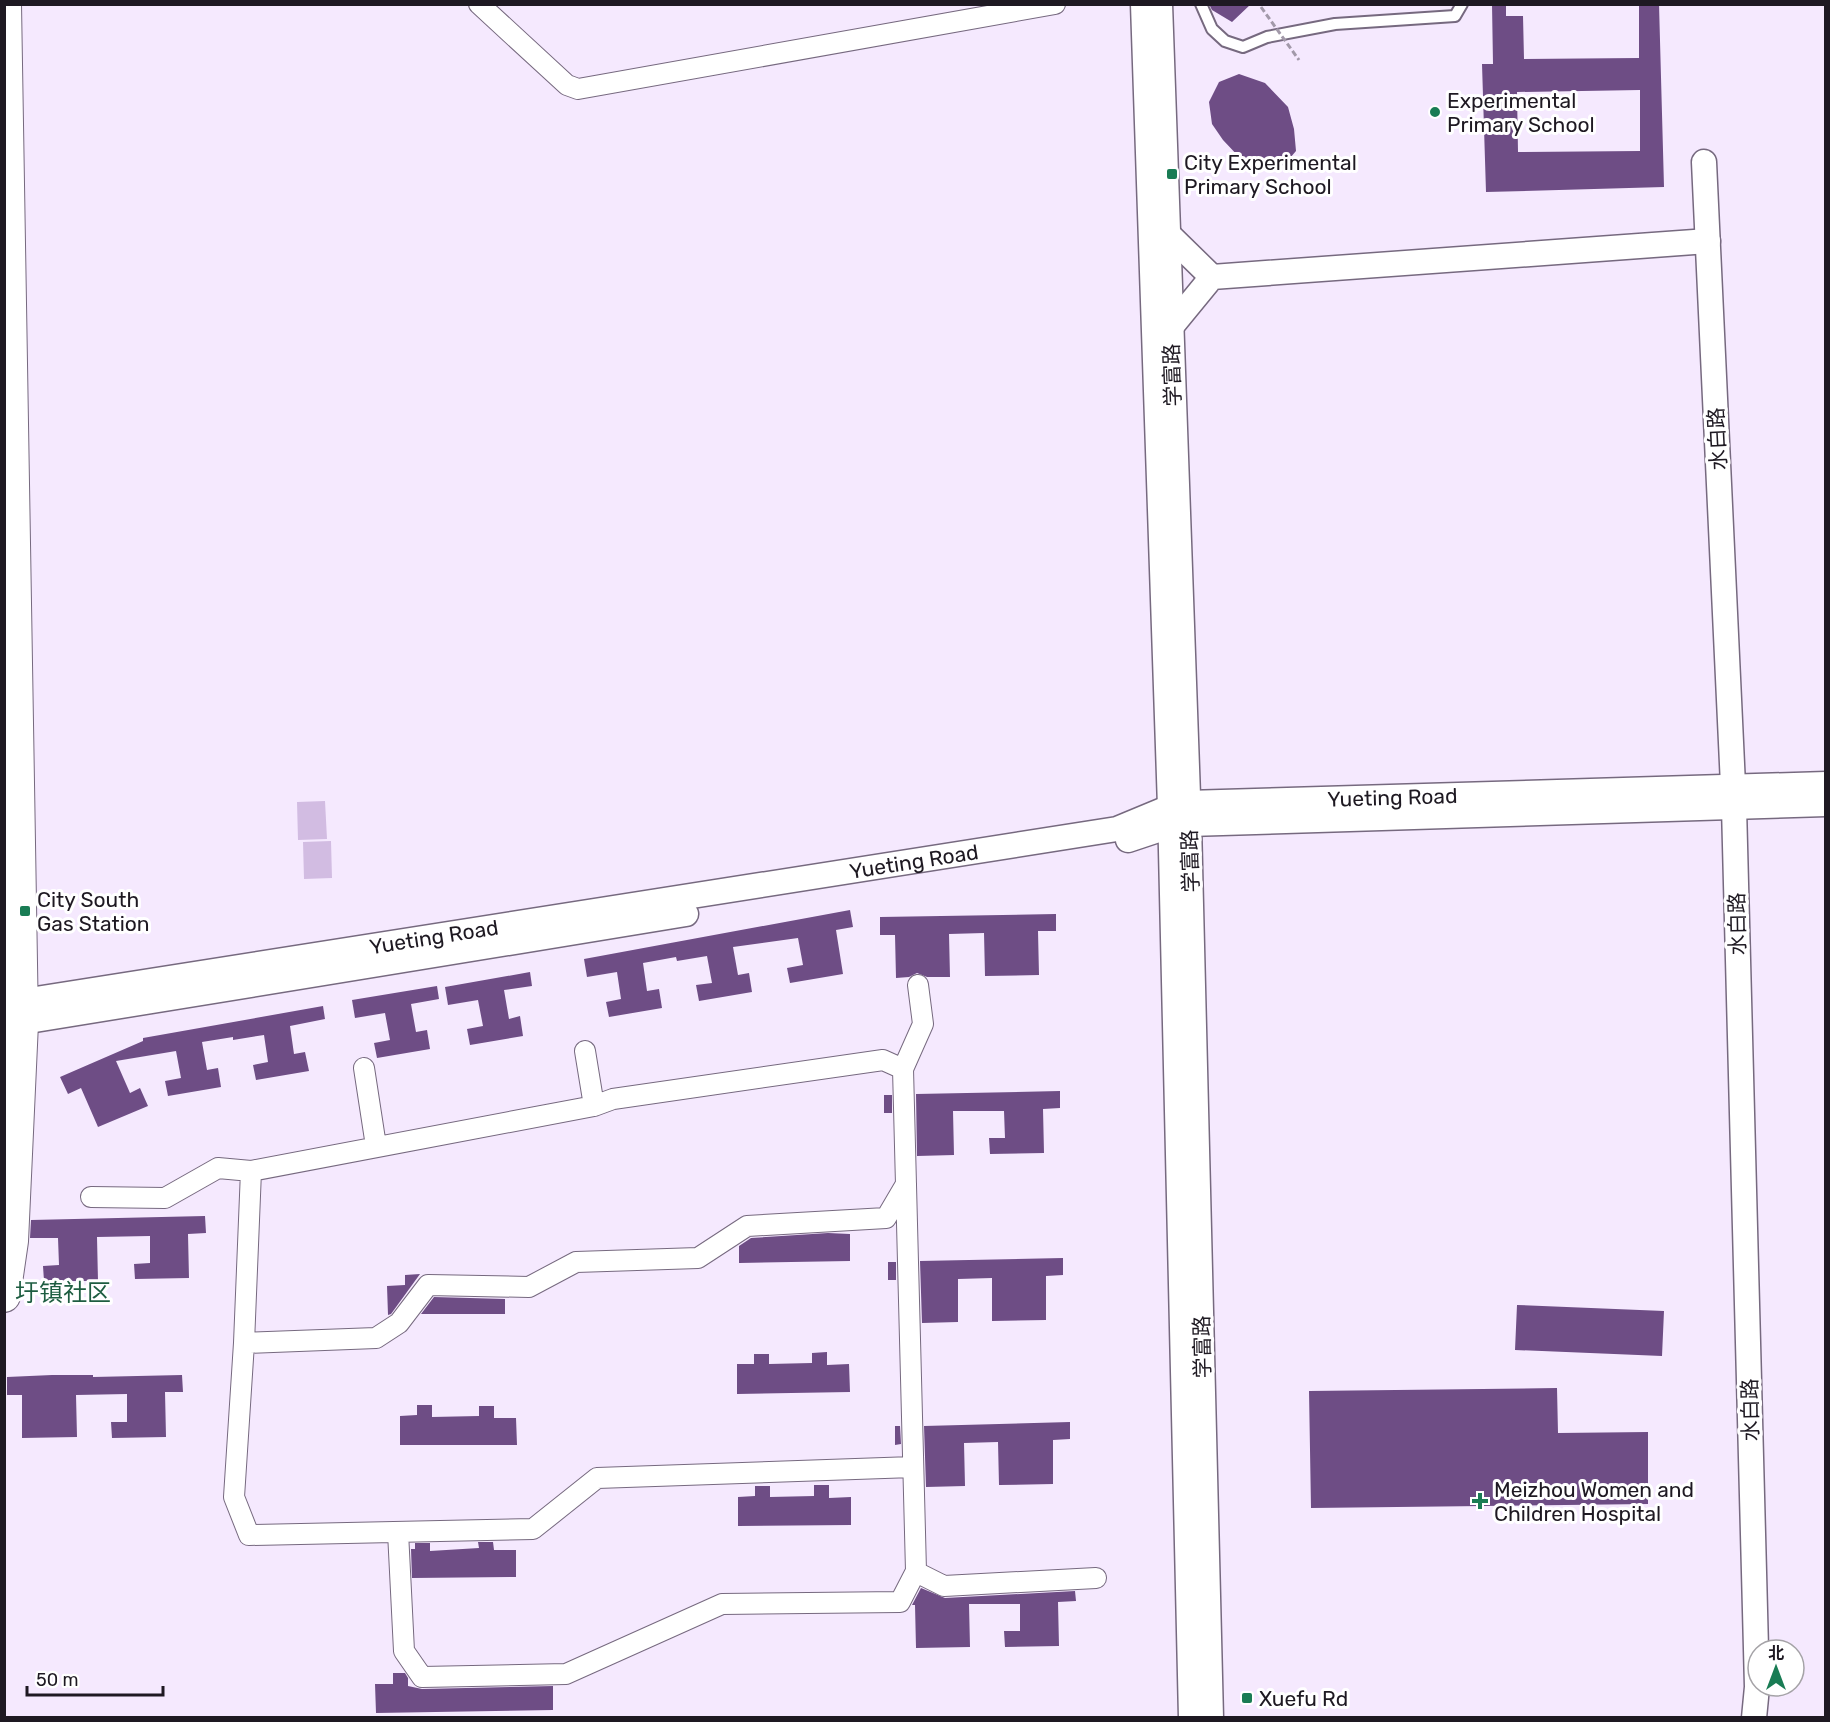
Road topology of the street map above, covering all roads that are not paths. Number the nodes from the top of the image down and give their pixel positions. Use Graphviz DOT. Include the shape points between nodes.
graph roads {
  1 [pos="4,4"];
  2 [pos="479,4"];
  3 [pos="1055,4"];
  4 [pos="1143,4"];
  5 [pos="1160,4"];
  6 [pos="1201,4"];
  7 [pos="1462,4"];
  8 [pos="1704,162"];
  9 [pos="1168,234"];
  10 [pos="1708,241"];
  11 [pos="1212,277"];
  12 [pos="1171,327"];
  13 [pos="1826,784"];
  14 [pos="1734,797"];
  15 [pos="1826,804"];
  16 [pos="1179,815"];
  17 [pos="918,985"];
  18 [pos="13,1014"];
  19 [pos="585,1051"];
  20 [pos="364,1068"];
  21 [pos="903,1069"];
  22 [pos="594,1106"];
  23 [pos="376,1146"];
  24 [pos="251,1172"];
  25 [pos="906,1184"];
  26 [pos="91,1197"];
  27 [pos="4,1296"];
  28 [pos="244,1343"];
  29 [pos="913,1467"];
  30 [pos="398,1532"];
  31 [pos="916,1572"];
  32 [pos="1096,1578"];
  33 [pos="1756,1638"];
  34 [pos="1756,1698"];
  35 [pos="1761,1698"];
  36 [pos="1191,1718"];
  37 [pos="1211,1718"];
  38 [pos="1754,1718"];
  39 [pos="1767,1718"];
  1 -- 18 [label="main road"];
  2 -- 3 [label="street" via="567,85 578,88"];
  4 -- 16 [label="street, 学富路"];
  5 -- 9 [label="street, 学富路"];
  6 -- 7 [label="lane" via="1212,29 1225,41 1243,46 1267,37 1335,24 1455,16"];
  8 -- 10 [label="street, 水白路"];
  9 -- 11 [label="street"];
  9 -- 12 [label="street, 学富路"];
  10 -- 11 [label="street"];
  10 -- 14 [label="street, 水白路"];
  11 -- 12 [label="street"];
  12 -- 16 [label="street, 学富路"];
  13 -- 14 [label="street, Yueting Road"];
  14 -- 15 [label="street, Yueting Road"];
  14 -- 16 [label="street, Yueting Road"];
  14 -- 33 [label="street, 水白路"];
  16 -- 18 [label="street, Yueting Road" via="1118,843"];
  16 -- 36 [label="street, 学富路"];
  16 -- 37 [label="street, 学富路"];
  17 -- 21 [label="street" via="923,1024"];
  18 -- 27 [label="main road" via="12,1241"];
  19 -- 22 [label="street"];
  20 -- 23 [label="street"];
  21 -- 22 [label="street" via="883,1060 613,1099"];
  21 -- 25 [label="street"];
  22 -- 23 [label="street"];
  23 -- 24 [label="street"];
  24 -- 26 [label="street" via="218,1168 165,1198"];
  24 -- 28 [label="street"];
  25 -- 28 [label="street" via="886,1218 747,1226 698,1258 576,1262 529,1287 428,1285 399,1323 376,1338"];
  25 -- 29 [label="street"];
  28 -- 30 [label="street" via="234,1497 249,1535"];
  29 -- 30 [label="street" via="597,1478 533,1529"];
  29 -- 31 [label="street"];
  30 -- 31 [label="street" via="404,1652 422,1677 566,1674 722,1604 900,1602"];
  31 -- 32 [label="street" via="944,1586"];
  34 -- 38 [label="street"];
  35 -- 39 [label="street"];
}
